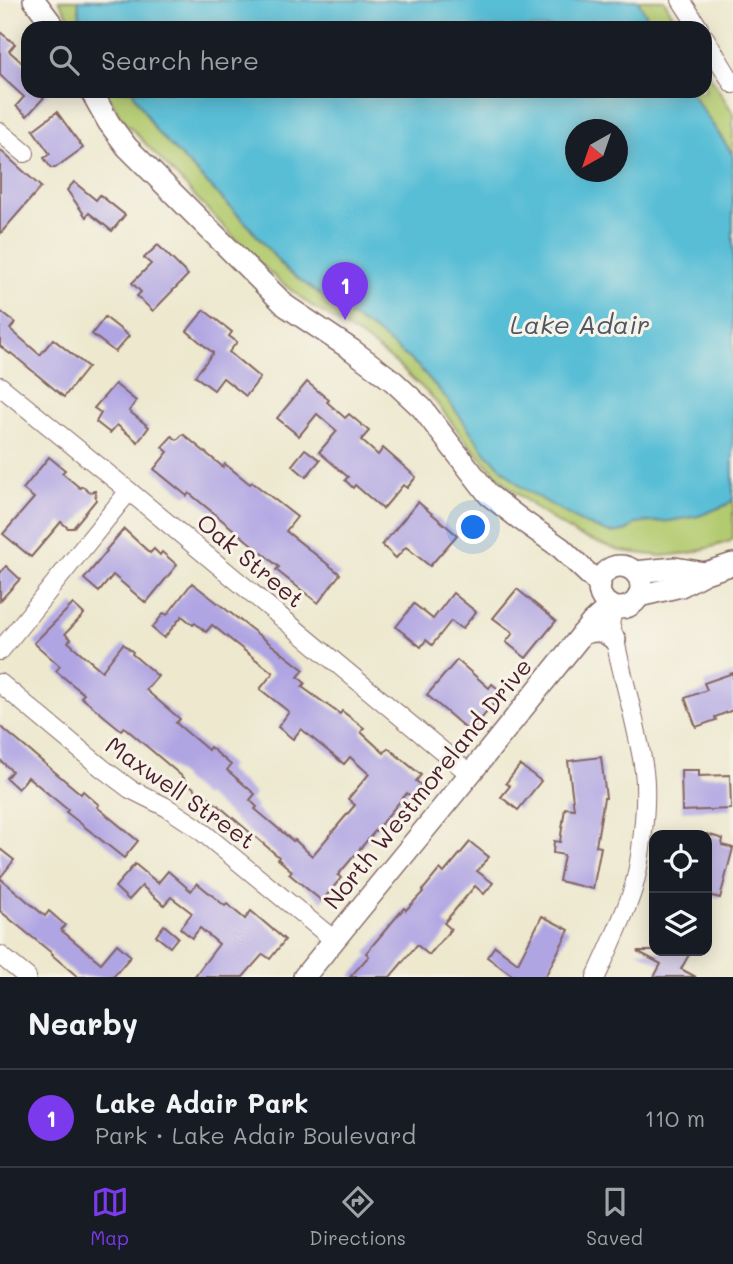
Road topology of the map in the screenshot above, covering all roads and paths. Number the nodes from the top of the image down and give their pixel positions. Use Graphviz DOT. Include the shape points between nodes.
graph roads {
  1 [pos="34,0"];
  2 [pos="681,0"];
  3 [pos="50,21"];
  4 [pos="694,21"];
  5 [pos="712,50"];
  6 [pos="733,84"];
  7 [pos="95,98"];
  8 [pos="0,132"];
  9 [pos="25,153"];
  10 [pos="0,386"];
  11 [pos="129,491"];
  12 [pos="561,548"];
  13 [pos="733,565"];
  14 [pos="625,569"];
  15 [pos="705,573"];
  16 [pos="615,600"];
  17 [pos="587,628"];
  18 [pos="615,640"];
  19 [pos="0,652"];
  20 [pos="0,683"];
  21 [pos="470,774"];
  22 [pos="334,940"];
  23 [pos="0,954"];
  24 [pos="27,977"];
  25 [pos="303,977"];
  26 [pos="596,977"];
  1 -- 3 [label="street"];
  2 -- 4 [label="street"];
  5 -- 6 [label="street"];
  7 -- 12 [label="street" via="127,147 286,306 393,381 422,408 489,495"];
  8 -- 9 [label="street"];
  10 -- 11 [label="street, Oak Street"];
  11 -- 19 [label="street"];
  11 -- 21 [label="street, Oak Street"];
  12 -- 14 [label="street"];
  12 -- 16 [label="street"];
  13 -- 15 [label="street"];
  14 -- 15 [label="street"];
  14 -- 16 [label="street" via="608,571 603,577"];
  14 -- 16 [label="street" via="639,579 641,587"];
  15 -- 16 [label="street" via="681,586"];
  16 -- 17 [label="street, North Westmoreland Drive"];
  16 -- 18 [label="street" via="621,627"];
  17 -- 18 [label="street"];
  17 -- 21 [label="street, North Westmoreland Drive"];
  18 -- 26 [label="street" via="643,762 644,810 631,895"];
  20 -- 22 [label="street, Maxwell Street" via="130,789 195,826"];
  21 -- 22 [label="street, North Westmoreland Drive"];
  22 -- 25 [label="street, North Westmoreland Drive"];
  23 -- 24 [label="street"];
}
